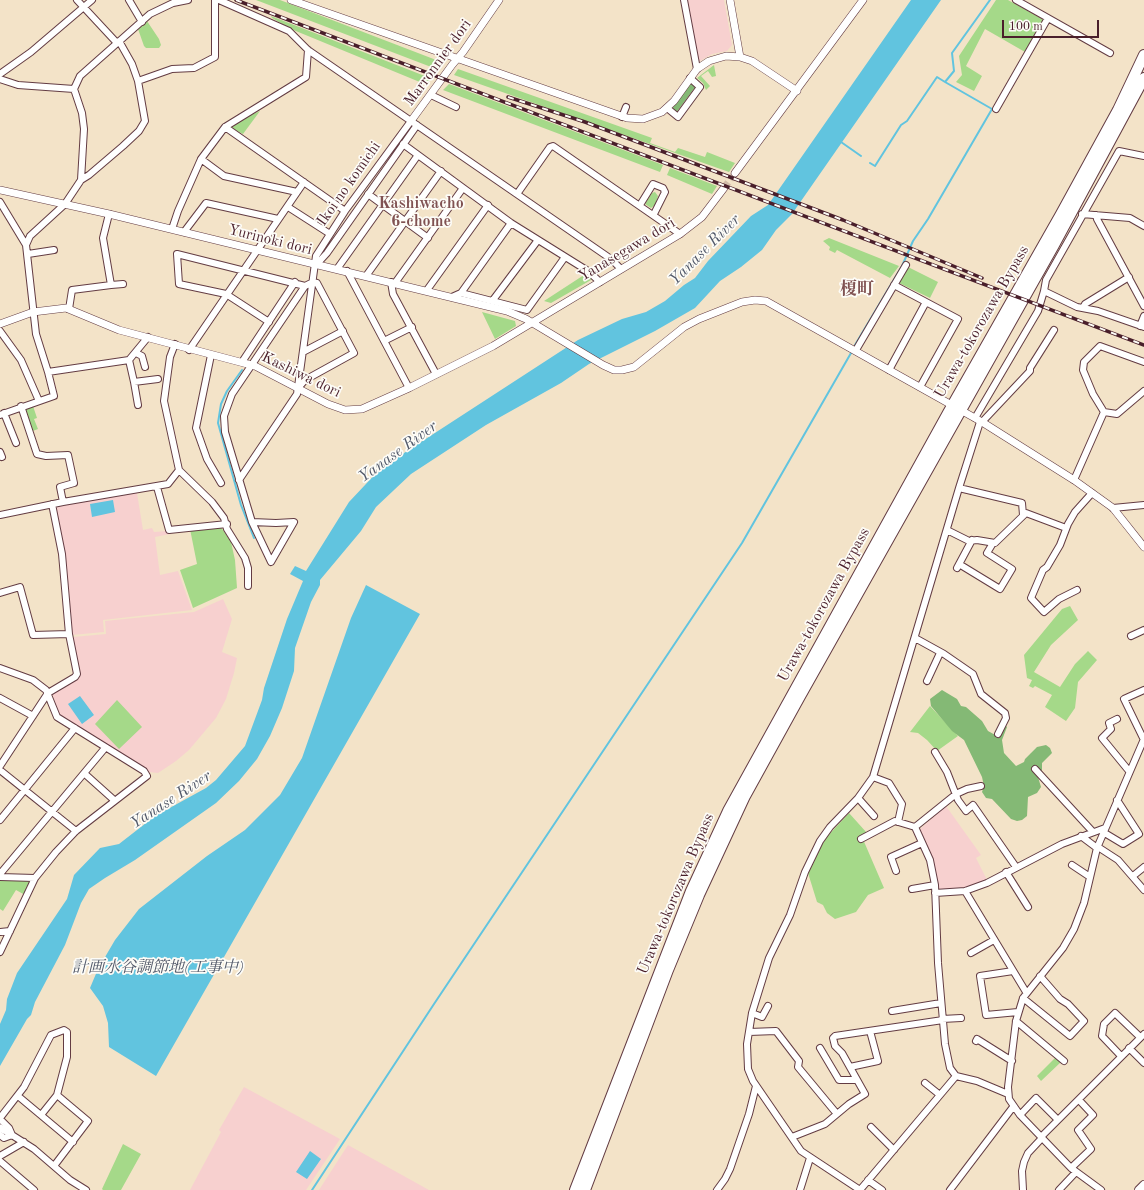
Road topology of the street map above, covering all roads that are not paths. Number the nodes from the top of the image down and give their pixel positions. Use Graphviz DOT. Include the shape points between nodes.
graph roads {
  1 [pos="77,0"];
  2 [pos="92,0"];
  3 [pos="129,0"];
  4 [pos="188,0"];
  5 [pos="214,0"];
  6 [pos="219,0"];
  7 [pos="290,0"];
  8 [pos="499,0"];
  9 [pos="684,0"];
  10 [pos="730,0"];
  11 [pos="863,0"];
  12 [pos="1016,0"];
  13 [pos="172,1"];
  14 [pos="84,6"];
  15 [pos="1048,18"];
  16 [pos="142,22"];
  17 [pos="118,42"];
  18 [pos="308,50"];
  19 [pos="1110,53"];
  20 [pos="1144,55"];
  21 [pos="740,57"];
  22 [pos="457,58"];
  23 [pos="697,70"];
  24 [pos="0,74"];
  25 [pos="690,78"];
  26 [pos="1144,78"];
  27 [pos="0,79"];
  28 [pos="138,81"];
  29 [pos="74,89"];
  30 [pos="797,91"];
  31 [pos="431,95"];
  32 [pos="456,106"];
  33 [pos="626,107"];
  34 [pos="667,108"];
  35 [pos="996,109"];
  36 [pos="622,117"];
  37 [pos="414,123"];
  38 [pos="226,127"];
  39 [pos="403,144"];
  40 [pos="418,155"];
  41 [pos="1144,156"];
  42 [pos="202,159"];
  43 [pos="441,171"];
  44 [pos="735,173"];
  45 [pos="81,180"];
  46 [pos="304,182"];
  47 [pos="463,188"];
  48 [pos="724,188"];
  49 [pos="0,190"];
  50 [pos="298,192"];
  51 [pos="368,194"];
  52 [pos="517,194"];
  53 [pos="0,202"];
  54 [pos="65,204"];
  55 [pos="383,205"];
  56 [pos="488,205"];
  57 [pos="640,205"];
  58 [pos="288,207"];
  59 [pos="345,211"];
  60 [pos="109,214"];
  61 [pos="654,214"];
  62 [pos="1082,214"];
  63 [pos="1096,215"];
  64 [pos="278,219"];
  65 [pos="405,221"];
  66 [pos="512,222"];
  67 [pos="1144,226"];
  68 [pos="172,229"];
  69 [pos="184,232"];
  70 [pos="330,234"];
  71 [pos="680,234"];
  72 [pos="428,238"];
  73 [pos="538,240"];
  74 [pos="26,244"];
  75 [pos="54,250"];
  76 [pos="257,250"];
  77 [pos="28,254"];
  78 [pos="565,257"];
  79 [pos="906,264"];
  80 [pos="316,265"];
  81 [pos="337,269"];
  82 [pos="622,269"];
  83 [pos="243,270"];
  84 [pos="347,271"];
  85 [pos="366,276"];
  86 [pos="1130,277"];
  87 [pos="295,282"];
  88 [pos="313,282"];
  89 [pos="393,282"];
  90 [pos="600,282"];
  91 [pos="123,284"];
  92 [pos="111,285"];
  93 [pos="894,285"];
  94 [pos="304,286"];
  95 [pos="427,290"];
  96 [pos="1044,291"];
  97 [pos="460,293"];
  98 [pos="226,294"];
  99 [pos="452,297"];
  100 [pos="493,300"];
  101 [pos="926,302"];
  102 [pos="1144,306"];
  103 [pos="1083,308"];
  104 [pos="69,309"];
  105 [pos="33,312"];
  106 [pos="1144,316"];
  107 [pos="269,322"];
  108 [pos="532,322"];
  109 [pos="0,324"];
  110 [pos="1142,326"];
  111 [pos="412,327"];
  112 [pos="1054,330"];
  113 [pos="0,331"];
  114 [pos="343,331"];
  115 [pos="148,337"];
  116 [pos="384,341"];
  117 [pos="175,344"];
  118 [pos="189,350"];
  119 [pos="856,350"];
  120 [pos="303,352"];
  121 [pos="136,353"];
  122 [pos="211,355"];
  123 [pos="129,360"];
  124 [pos="242,362"];
  125 [pos="1144,362"];
  126 [pos="251,364"];
  127 [pos="145,367"];
  128 [pos="888,370"];
  129 [pos="48,372"];
  130 [pos="436,374"];
  131 [pos="158,379"];
  132 [pos="134,382"];
  133 [pos="920,387"];
  134 [pos="298,388"];
  135 [pos="408,388"];
  136 [pos="1144,391"];
  137 [pos="39,401"];
  138 [pos="138,404"];
  139 [pos="952,405"];
  140 [pos="21,406"];
  141 [pos="961,410"];
  142 [pos="1104,412"];
  143 [pos="2,414"];
  144 [pos="979,421"];
  145 [pos="16,443"];
  146 [pos="179,470"];
  147 [pos="239,480"];
  148 [pos="1074,480"];
  149 [pos="221,483"];
  150 [pos="157,487"];
  151 [pos="959,488"];
  152 [pos="1092,493"];
  153 [pos="63,502"];
  154 [pos="52,504"];
  155 [pos="1144,505"];
  156 [pos="1113,508"];
  157 [pos="0,515"];
  158 [pos="1023,515"];
  159 [pos="252,522"];
  160 [pos="227,524"];
  161 [pos="1066,528"];
  162 [pos="947,530"];
  163 [pos="972,540"];
  164 [pos="993,543"];
  165 [pos="1144,547"];
  166 [pos="248,586"];
  167 [pos="1077,590"];
  168 [pos="0,593"];
  169 [pos="1144,630"];
  170 [pos="69,634"];
  171 [pos="1132,636"];
  172 [pos="915,638"];
  173 [pos="940,653"];
  174 [pos="0,668"];
  175 [pos="927,681"];
  176 [pos="1144,690"];
  177 [pos="48,693"];
  178 [pos="0,698"];
  179 [pos="33,716"];
  180 [pos="1117,719"];
  181 [pos="75,728"];
  182 [pos="998,734"];
  183 [pos="1144,739"];
  184 [pos="105,748"];
  185 [pos="935,752"];
  186 [pos="0,766"];
  187 [pos="1035,769"];
  188 [pos="0,770"];
  189 [pos="1129,772"];
  190 [pos="85,774"];
  191 [pos="873,777"];
  192 [pos="981,786"];
  193 [pos="26,790"];
  194 [pos="956,794"];
  195 [pos="858,798"];
  196 [pos="114,800"];
  197 [pos="1117,800"];
  198 [pos="51,812"];
  199 [pos="874,816"];
  200 [pos="0,820"];
  201 [pos="898,822"];
  202 [pos="915,827"];
  203 [pos="1104,830"];
  204 [pos="76,831"];
  205 [pos="1093,832"];
  206 [pos="1081,836"];
  207 [pos="861,839"];
  208 [pos="922,843"];
  209 [pos="1098,848"];
  210 [pos="1072,865"];
  211 [pos="1016,867"];
  212 [pos="1144,867"];
  213 [pos="896,871"];
  214 [pos="1006,872"];
  215 [pos="0,874"];
  216 [pos="1133,876"];
  217 [pos="0,877"];
  218 [pos="1090,877"];
  219 [pos="35,878"];
  220 [pos="935,885"];
  221 [pos="912,889"];
  222 [pos="1144,890"];
  223 [pos="966,891"];
  224 [pos="935,893"];
  225 [pos="1028,907"];
  226 [pos="10,931"];
  227 [pos="0,932"];
  228 [pos="994,940"];
  229 [pos="0,952"];
  230 [pos="971,953"];
  231 [pos="1013,971"];
  232 [pos="1040,976"];
  233 [pos="1024,995"];
  234 [pos="941,1003"];
  235 [pos="768,1006"];
  236 [pos="892,1011"];
  237 [pos="1018,1012"];
  238 [pos="752,1013"];
  239 [pos="961,1018"];
  240 [pos="943,1019"];
  241 [pos="1016,1021"];
  242 [pos="870,1031"];
  243 [pos="749,1032"];
  244 [pos="1142,1035"];
  245 [pos="976,1041"];
  246 [pos="820,1048"];
  247 [pos="1129,1048"];
  248 [pos="1121,1056"];
  249 [pos="1012,1061"];
  250 [pos="1064,1061"];
  251 [pos="1144,1063"];
  252 [pos="850,1067"];
  253 [pos="956,1076"];
  254 [pos="857,1080"];
  255 [pos="925,1083"];
  256 [pos="756,1086"];
  257 [pos="1008,1094"];
  258 [pos="57,1095"];
  259 [pos="940,1095"];
  260 [pos="18,1096"];
  261 [pos="1079,1100"];
  262 [pos="1013,1107"];
  263 [pos="837,1114"];
  264 [pos="41,1115"];
  265 [pos="1020,1115"];
  266 [pos="0,1118"];
  267 [pos="1058,1120"];
  268 [pos="871,1127"];
  269 [pos="1,1131"];
  270 [pos="12,1135"];
  271 [pos="792,1137"];
  272 [pos="1041,1138"];
  273 [pos="24,1142"];
  274 [pos="73,1142"];
  275 [pos="894,1150"];
  276 [pos="0,1156"];
  277 [pos="810,1158"];
  278 [pos="0,1161"];
  279 [pos="54,1166"];
  280 [pos="1071,1168"];
  281 [pos="1076,1172"];
  282 [pos="868,1180"];
  283 [pos="1144,1185"];
  284 [pos="721,1189"];
  285 [pos="34,1190"];
  286 [pos="86,1190"];
  287 [pos="575,1190"];
  288 [pos="585,1190"];
  289 [pos="800,1190"];
  290 [pos="860,1190"];
  291 [pos="882,1190"];
  292 [pos="950,1190"];
  293 [pos="1023,1190"];
  294 [pos="1060,1190"];
  295 [pos="1101,1190"];
  296 [pos="1139,1190"];
  1 -- 14 [label="street"];
  2 -- 14 [label="street"];
  3 -- 16 [label="street"];
  4 -- 13 [label="street"];
  5 -- 28 [label="street" via="215,57 194,68 172,69"];
  6 -- 18 [label="street" via="289,31"];
  7 -- 22 [label="street"];
  8 -- 22 [label="street, Marronnier dori"];
  9 -- 23 [label="street"];
  10 -- 21 [label="street"];
  11 -- 30 [label="street"];
  12 -- 15 [label="street"];
  13 -- 16 [label="street"];
  14 -- 17 [label="street"];
  14 -- 24 [label="street" via="31,52"];
  15 -- 19 [label="street"];
  15 -- 35 [label="street"];
  16 -- 17 [label="street"];
  17 -- 28 [label="street" via="129,56"];
  17 -- 29 [label="street" via="80,76"];
  18 -- 37 [label="street"];
  18 -- 38 [label="street" via="306,77"];
  20 -- 139 [label="highway, Urawa-tokorozawa Bypass" via="1087,167"];
  21 -- 23 [label="street" via="717,58"];
  21 -- 30 [label="street" via="756,64"];
  22 -- 31 [label="street, Marronnier dori"];
  22 -- 36 [label="street"];
  23 -- 25 [label="street"];
  25 -- 34 [label="street"];
  25 -- 34 [label="street" via="700,87 678,117"];
  26 -- 141 [label="highway, Urawa-tokorozawa Bypass"];
  27 -- 29 [label="street" via="18,85"];
  28 -- 45 [label="street" via="145,118 143,126 114,154"];
  29 -- 45 [label="street" via="82,113 84,130"];
  30 -- 44 [label="street"];
  31 -- 32 [label="street"];
  31 -- 37 [label="street, Marronnier dori"];
  33 -- 36 [label="street"];
  34 -- 36 [label="street" via="657,115 643,119"];
  37 -- 39 [label="street"];
  37 -- 52 [label="street"];
  37 -- 59 [label="street, Ikoi no komichi"];
  38 -- 42 [label="street"];
  38 -- 46 [label="street"];
  39 -- 40 [label="street"];
  39 -- 51 [label="street"];
  40 -- 43 [label="street"];
  40 -- 55 [label="street"];
  41 -- 62 [label="street" via="1119,151"];
  42 -- 50 [label="street" via="224,176"];
  42 -- 68 [label="street"];
  43 -- 47 [label="street"];
  43 -- 65 [label="street"];
  45 -- 54 [label="street"];
  46 -- 50 [label="street"];
  46 -- 59 [label="street"];
  47 -- 56 [label="street"];
  47 -- 72 [label="street"];
  48 -- 71 [label="street, Yanasegawa dori" via="702,217"];
  49 -- 54 [label="street, Yurinoki dori"];
  50 -- 58 [label="street"];
  51 -- 55 [label="street"];
  51 -- 80 [label="street"];
  52 -- 57 [label="street" via="553,146"];
  52 -- 82 [label="street" via="619,264"];
  53 -- 74 [label="street"];
  54 -- 60 [label="street, Yurinoki dori"];
  54 -- 74 [label="street" via="30,236"];
  55 -- 65 [label="street"];
  55 -- 81 [label="street"];
  56 -- 66 [label="street"];
  56 -- 95 [label="street"];
  57 -- 61 [label="street"];
  57 -- 61 [label="street" via="652,184 663,188 665,192"];
  58 -- 64 [label="street"];
  58 -- 70 [label="street"];
  59 -- 70 [label="street, Ikoi no komichi"];
  60 -- 68 [label="street, Yurinoki dori"];
  60 -- 92 [label="street" via="103,238"];
  61 -- 71 [label="street"];
  62 -- 63 [label="street"];
  62 -- 96 [label="street" via="1046,280"];
  63 -- 67 [label="street" via="1130,218"];
  63 -- 86 [label="street"];
  64 -- 69 [label="street" via="206,203"];
  64 -- 76 [label="street"];
  65 -- 72 [label="street"];
  65 -- 85 [label="street"];
  66 -- 73 [label="street"];
  66 -- 97 [label="street"];
  68 -- 69 [label="street, Yurinoki dori"];
  69 -- 76 [label="street, Yurinoki dori"];
  70 -- 80 [label="street, Ikoi no komichi" via="316,256"];
  71 -- 82 [label="street, Yanasegawa dori"];
  72 -- 89 [label="street"];
  73 -- 78 [label="street"];
  73 -- 100 [label="street"];
  74 -- 77 [label="street"];
  75 -- 77 [label="street"];
  76 -- 80 [label="street, Yurinoki dori"];
  76 -- 83 [label="street"];
  77 -- 105 [label="street"];
  78 -- 90 [label="street"];
  78 -- 100 [label="street" via="527,310"];
  79 -- 93 [label="street"];
  80 -- 81 [label="street, Yurinoki dori"];
  80 -- 88 [label="street, Ikoi no komichi"];
  81 -- 84 [label="street, Yurinoki dori"];
  82 -- 90 [label="street, Yanasegawa dori"];
  83 -- 87 [label="street"];
  83 -- 98 [label="street"];
  83 -- 98 [label="street" via="176,254 179,284"];
  84 -- 85 [label="street, Yurinoki dori"];
  84 -- 116 [label="street"];
  85 -- 89 [label="street, Yurinoki dori"];
  86 -- 102 [label="street"];
  86 -- 103 [label="street" via="1084,304"];
  87 -- 94 [label="street"];
  87 -- 107 [label="street"];
  88 -- 94 [label="street"];
  88 -- 114 [label="street" via="317,283"];
  88 -- 120 [label="street, Ikoi no komichi"];
  89 -- 95 [label="street, Yurinoki dori"];
  89 -- 111 [label="street" via="393,294"];
  90 -- 108 [label="street, Yanasegawa dori"];
  91 -- 92 [label="street"];
  92 -- 104 [label="street" via="72,290"];
  93 -- 101 [label="street"];
  93 -- 119 [label="street"];
  94 -- 126 [label="street"];
  95 -- 99 [label="street, Yurinoki dori"];
  96 -- 103 [label="street"];
  96 -- 144 [label="street" via="1038,311"];
  97 -- 99 [label="street"];
  97 -- 100 [label="street"];
  98 -- 107 [label="street"];
  98 -- 118 [label="street"];
  99 -- 108 [label="street, Yurinoki dori" via="507,311"];
  101 -- 128 [label="street"];
  101 -- 133 [label="street" via="958,319"];
  103 -- 110 [label="street"];
  104 -- 105 [label="street, Kashiwa dori" via="62,307"];
  104 -- 115 [label="street, Kashiwa dori" via="113,328"];
  105 -- 109 [label="street, Kashiwa dori"];
  105 -- 129 [label="street"];
  106 -- 110 [label="street"];
  107 -- 124 [label="street"];
  108 -- 119 [label="street, Yurinoki dori" via="603,365 618,370 634,367 691,323 751,300 770,302"];
  108 -- 130 [label="street, Kashiwa dori" via="493,346"];
  111 -- 116 [label="street"];
  111 -- 130 [label="street"];
  112 -- 144 [label="street" via="1030,371"];
  113 -- 137 [label="street" via="21,360"];
  114 -- 120 [label="street"];
  114 -- 134 [label="street" via="354,353 305,380"];
  115 -- 117 [label="street, Kashiwa dori"];
  115 -- 121 [label="street"];
  116 -- 135 [label="street"];
  117 -- 118 [label="street, Kashiwa dori"];
  117 -- 146 [label="street" via="170,357 164,401"];
  118 -- 122 [label="street, Kashiwa dori"];
  119 -- 128 [label="street, Yurinoki dori"];
  120 -- 134 [label="street, Ikoi no komichi"];
  121 -- 123 [label="street"];
  121 -- 127 [label="street" via="142,356"];
  122 -- 124 [label="street, Kashiwa dori"];
  122 -- 149 [label="street" via="196,428 207,459"];
  123 -- 129 [label="street"];
  123 -- 132 [label="street"];
  124 -- 126 [label="street, Kashiwa dori"];
  125 -- 142 [label="street" via="1100,346 1084,362 1083,370"];
  126 -- 134 [label="street, Kashiwa dori"];
  126 -- 147 [label="street" via="232,394 224,416 225,432"];
  128 -- 133 [label="street, Yurinoki dori"];
  129 -- 137 [label="street" via="54,396"];
  130 -- 135 [label="street, Kashiwa dori"];
  131 -- 132 [label="street"];
  132 -- 138 [label="street"];
  133 -- 139 [label="street, Yurinoki dori"];
  134 -- 135 [label="street, Kashiwa dori" via="328,404 353,411"];
  134 -- 147 [label="street" via="297,394"];
  136 -- 142 [label="street" via="1117,414"];
  137 -- 140 [label="street"];
  139 -- 141 [label="street, Yurinoki dori"];
  139 -- 287 [label="highway, Urawa-tokorozawa Bypass" via="728,811 691,891"];
  140 -- 143 [label="street"];
  140 -- 153 [label="street" via="37,454 68,455 74,483 60,487"];
  141 -- 144 [label="street, Yurinoki dori"];
  141 -- 288 [label="highway, Urawa-tokorozawa Bypass" via="777,737 733,822 668,970"];
  142 -- 148 [label="street"];
  143 -- 145 [label="street"];
  144 -- 148 [label="street, Yurinoki dori"];
  144 -- 151 [label="street"];
  146 -- 150 [label="street" via="168,484"];
  146 -- 160 [label="street" via="212,502"];
  147 -- 159 [label="street"];
  148 -- 152 [label="street, Yurinoki dori"];
  150 -- 153 [label="street"];
  150 -- 160 [label="street" via="169,530"];
  151 -- 158 [label="street" via="1022,503"];
  151 -- 162 [label="street"];
  152 -- 156 [label="street, Yurinoki dori"];
  152 -- 161 [label="street" via="1075,512"];
  153 -- 154 [label="street"];
  154 -- 157 [label="street"];
  154 -- 170 [label="street" via="62,554"];
  155 -- 156 [label="street"];
  156 -- 165 [label="street, Yurinoki dori"];
  158 -- 161 [label="street" via="1029,513"];
  158 -- 164 [label="street" via="998,542"];
  159 -- 159 [label="street" via="294,522 271,562"];
  160 -- 166 [label="street" via="227,529 246,558"];
  161 -- 167 [label="street" via="1060,545 1043,570 1031,598 1044,612 1059,598"];
  162 -- 163 [label="street" via="969,541"];
  162 -- 172 [label="street"];
  163 -- 164 [label="street"];
  163 -- 164 [label="street" via="958,566 1000,589 1012,569 987,553"];
  168 -- 170 [label="street" via="20,587 33,635"];
  169 -- 171 [label="street"];
  170 -- 177 [label="street" via="77,674"];
  172 -- 173 [label="street"];
  172 -- 191 [label="street"];
  173 -- 175 [label="street"];
  173 -- 182 [label="street" via="973,674 981,694 1005,713 1006,718"];
  174 -- 177 [label="street" via="33,680"];
  176 -- 183 [label="street" via="1124,699"];
  177 -- 179 [label="street"];
  177 -- 181 [label="street" via="57,717"];
  178 -- 179 [label="street"];
  179 -- 186 [label="street"];
  180 -- 189 [label="street" via="1109,723 1111,729 1102,738"];
  181 -- 184 [label="street"];
  181 -- 193 [label="street"];
  183 -- 189 [label="street"];
  184 -- 190 [label="street"];
  184 -- 196 [label="street" via="144,771 147,776"];
  185 -- 194 [label="street"];
  187 -- 205 [label="street"];
  188 -- 193 [label="street"];
  189 -- 197 [label="street"];
  190 -- 196 [label="street"];
  190 -- 198 [label="street"];
  191 -- 195 [label="street"];
  191 -- 201 [label="street" via="889,783 902,804"];
  192 -- 194 [label="street"];
  193 -- 198 [label="street"];
  193 -- 200 [label="street"];
  194 -- 202 [label="street"];
  194 -- 211 [label="street" via="966,811 973,805"];
  195 -- 199 [label="street"];
  195 -- 238 [label="street" via="820,841 805,872 790,915 769,958"];
  196 -- 204 [label="street"];
  197 -- 203 [label="street"];
  197 -- 203 [label="street" via="1139,834 1123,844"];
  198 -- 204 [label="street"];
  198 -- 215 [label="street"];
  201 -- 202 [label="street"];
  201 -- 207 [label="street" via="887,824"];
  202 -- 208 [label="street"];
  203 -- 205 [label="street"];
  203 -- 209 [label="street"];
  204 -- 219 [label="street"];
  205 -- 206 [label="street"];
  206 -- 209 [label="street"];
  206 -- 211 [label="street"];
  208 -- 213 [label="street" via="891,857"];
  208 -- 220 [label="street" via="931,863"];
  209 -- 216 [label="street" via="1118,860"];
  209 -- 218 [label="street"];
  210 -- 218 [label="street"];
  211 -- 214 [label="street"];
  212 -- 216 [label="street"];
  214 -- 223 [label="street"];
  214 -- 225 [label="street"];
  216 -- 222 [label="street"];
  217 -- 219 [label="street"];
  218 -- 232 [label="street" via="1081,914 1074,929 1063,948"];
  219 -- 226 [label="street"];
  220 -- 221 [label="street"];
  220 -- 224 [label="street"];
  223 -- 224 [label="street"];
  223 -- 228 [label="street"];
  224 -- 234 [label="street"];
  226 -- 227 [label="street"];
  226 -- 229 [label="street"];
  228 -- 230 [label="street"];
  228 -- 231 [label="street"];
  231 -- 233 [label="street"];
  231 -- 237 [label="street" via="980,976 986,1015"];
  232 -- 233 [label="street"];
  232 -- 233 [label="street" via="1084,1021 1070,1036"];
  233 -- 237 [label="street"];
  234 -- 236 [label="street"];
  234 -- 240 [label="street"];
  235 -- 238 [label="street" via="762,1017"];
  237 -- 241 [label="street"];
  238 -- 243 [label="street"];
  239 -- 240 [label="street"];
  240 -- 242 [label="street"];
  240 -- 253 [label="street" via="950,1068"];
  241 -- 249 [label="street"];
  241 -- 250 [label="street"];
  242 -- 252 [label="street" via="878,1061"];
  242 -- 252 [label="street" via="833,1038 835,1046"];
  243 -- 256 [label="street" via="748,1069"];
  243 -- 263 [label="street" via="776,1031 799,1061 798,1067 806,1078"];
  244 -- 247 [label="street"];
  244 -- 248 [label="street" via="1115,1013 1104,1024 1102,1036"];
  245 -- 249 [label="street" via="977,1039"];
  246 -- 254 [label="street" via="838,1080"];
  247 -- 248 [label="street"];
  247 -- 251 [label="street"];
  248 -- 261 [label="street"];
  249 -- 257 [label="street"];
  252 -- 254 [label="street"];
  253 -- 257 [label="street" via="977,1081"];
  253 -- 259 [label="street"];
  254 -- 263 [label="street" via="865,1094"];
  255 -- 259 [label="street"];
  256 -- 271 [label="street"];
  256 -- 284 [label="street" via="749,1114"];
  257 -- 262 [label="street"];
  258 -- 260 [label="street" via="68,1057 67,1032 64,1030 51,1036"];
  258 -- 264 [label="street"];
  258 -- 274 [label="street" via="88,1121"];
  259 -- 275 [label="street"];
  260 -- 264 [label="street"];
  260 -- 266 [label="street"];
  261 -- 267 [label="street"];
  261 -- 280 [label="street" via="1092,1115 1078,1130 1091,1149"];
  262 -- 265 [label="street"];
  262 -- 292 [label="street"];
  263 -- 271 [label="street" via="825,1124"];
  264 -- 274 [label="street"];
  265 -- 267 [label="street" via="1036,1098"];
  265 -- 272 [label="street"];
  266 -- 270 [label="street"];
  267 -- 272 [label="street"];
  268 -- 275 [label="street"];
  269 -- 270 [label="street"];
  270 -- 273 [label="street"];
  271 -- 277 [label="street" via="801,1151"];
  272 -- 280 [label="street"];
  272 -- 293 [label="street" via="1024,1162"];
  273 -- 276 [label="street"];
  273 -- 279 [label="street"];
  274 -- 279 [label="street"];
  275 -- 282 [label="street"];
  277 -- 289 [label="street"];
  277 -- 290 [label="street"];
  278 -- 285 [label="street"];
  279 -- 286 [label="street"];
  280 -- 281 [label="street"];
  281 -- 294 [label="street"];
  281 -- 295 [label="street"];
  282 -- 290 [label="street"];
  282 -- 291 [label="street"];
  283 -- 296 [label="main road"];
}
